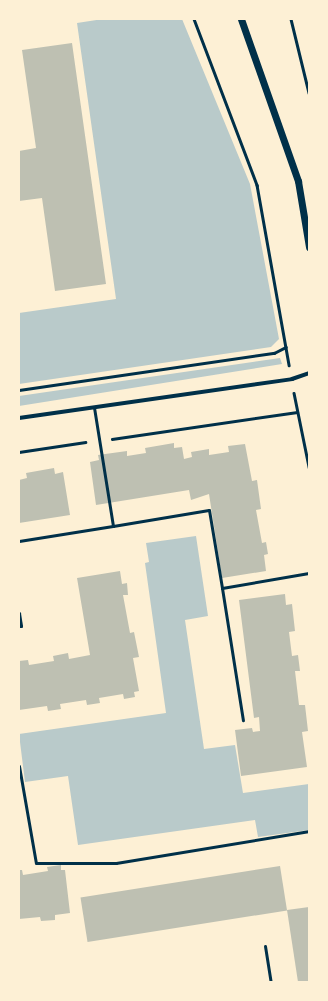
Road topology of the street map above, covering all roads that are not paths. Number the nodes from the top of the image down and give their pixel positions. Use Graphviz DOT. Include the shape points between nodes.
graph roads {
  1 [pos="241,19"];
  2 [pos="307,211"];
  3 [pos="309,247"];
  4 [pos="309,373"];
  5 [pos="94,408"];
  6 [pos="19,418"];
  7 [pos="113,526"];
  8 [pos="19,541"];
  9 [pos="309,573"];
  10 [pos="222,588"];
  11 [pos="19,613"];
  12 [pos="19,626"];
  13 [pos="243,720"];
  14 [pos="19,766"];
  15 [pos="309,831"];
  16 [pos="265,946"];
  17 [pos="271,982"];
  1 -- 2 [label="street" via="288,149"];
  2 -- 3 [label="street"];
  4 -- 5 [label="street" via="292,379"];
  5 -- 6 [label="street"];
  5 -- 7 [label="lane"];
  7 -- 8 [label="lane"];
  7 -- 10 [label="lane" via="209,510"];
  9 -- 10 [label="lane"];
  10 -- 13 [label="lane"];
  11 -- 12 [label="lane"];
  14 -- 15 [label="lane" via="36,863 116,863"];
  16 -- 17 [label="lane"];
}
